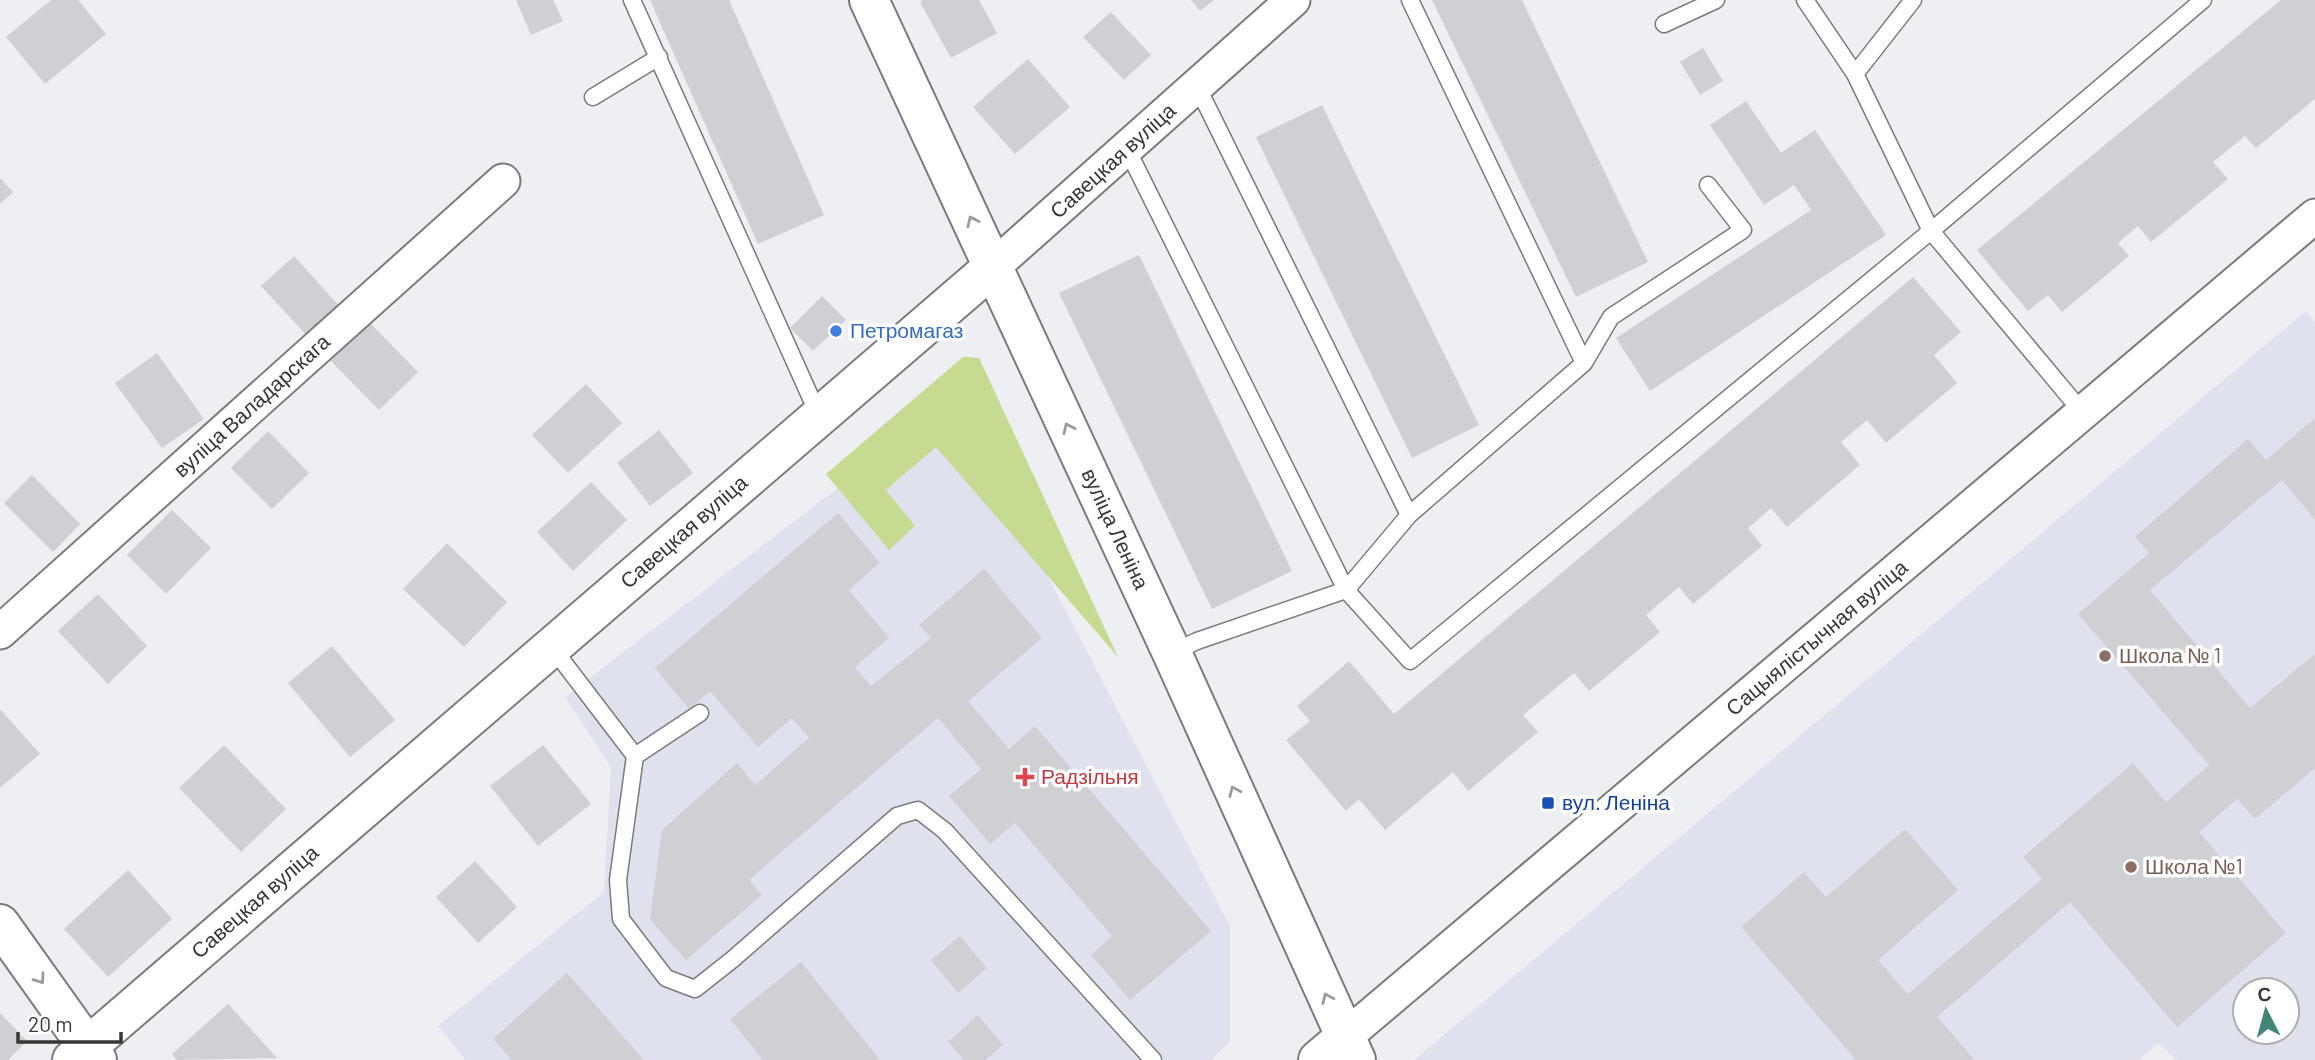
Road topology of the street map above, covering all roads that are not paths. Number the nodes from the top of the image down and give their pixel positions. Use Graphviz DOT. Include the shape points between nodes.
graph roads {
  1 [pos="632,0"];
  2 [pos="869,0"];
  3 [pos="1293,0"];
  4 [pos="1410,0"];
  5 [pos="1716,0"];
  6 [pos="1805,0"];
  7 [pos="1913,0"];
  8 [pos="2203,0"];
  9 [pos="1664,23"];
  10 [pos="659,57"];
  11 [pos="1855,74"];
  12 [pos="1197,86"];
  13 [pos="593,97"];
  14 [pos="1127,149"];
  15 [pos="503,181"];
  16 [pos="1708,185"];
  17 [pos="2315,216"];
  18 [pos="1931,232"];
  19 [pos="993,267"];
  20 [pos="1584,363"];
  21 [pos="2083,413"];
  22 [pos="819,416"];
  23 [pos="1409,515"];
  24 [pos="1346,590"];
  25 [pos="0,632"];
  26 [pos="551,646"];
  27 [pos="1172,653"];
  28 [pos="700,713"];
  29 [pos="635,756"];
  30 [pos="0,924"];
  31 [pos="1339,1052"];
  32 [pos="86,1056"];
  33 [pos="1153,1060"];
  1 -- 10 [label="lane"];
  19 -- 2 [label="main road, вуліца Леніна, one-way"];
  3 -- 12 [label="street, Савецкая вуліца"];
  4 -- 20 [label="lane"];
  5 -- 9 [label="lane"];
  6 -- 11 [label="lane"];
  7 -- 11 [label="lane"];
  8 -- 18 [label="lane"];
  10 -- 13 [label="lane"];
  10 -- 22 [label="lane"];
  11 -- 18 [label="lane"];
  12 -- 14 [label="street, Савецкая вуліца"];
  12 -- 23 [label="lane"];
  14 -- 19 [label="street, Савецкая вуліца"];
  14 -- 24 [label="lane"];
  15 -- 25 [label="street, вуліца Валадарскага"];
  16 -- 20 [label="lane" via="1743,230 1611,317"];
  17 -- 21 [label="street, Сацыялістычная вуліца"];
  18 -- 21 [label="lane"];
  18 -- 24 [label="lane" via="1410,661"];
  19 -- 22 [label="main road, Савецкая вуліца"];
  27 -- 19 [label="main road, вуліца Леніна, one-way"];
  20 -- 23 [label="lane"];
  21 -- 31 [label="street, Сацыялістычная вуліца"];
  22 -- 26 [label="main road, Савецкая вуліца"];
  23 -- 24 [label="lane"];
  24 -- 27 [label="lane"];
  26 -- 29 [label="lane"];
  26 -- 32 [label="main road, Савецкая вуліца"];
  31 -- 27 [label="main road, вуліца Леніна, one-way"];
  28 -- 29 [label="lane"];
  29 -- 33 [label="lane" via="618,880 621,919 666,978 695,989 897,816 918,810 945,831"];
  30 -- 32 [label="main road, one-way"];
}
